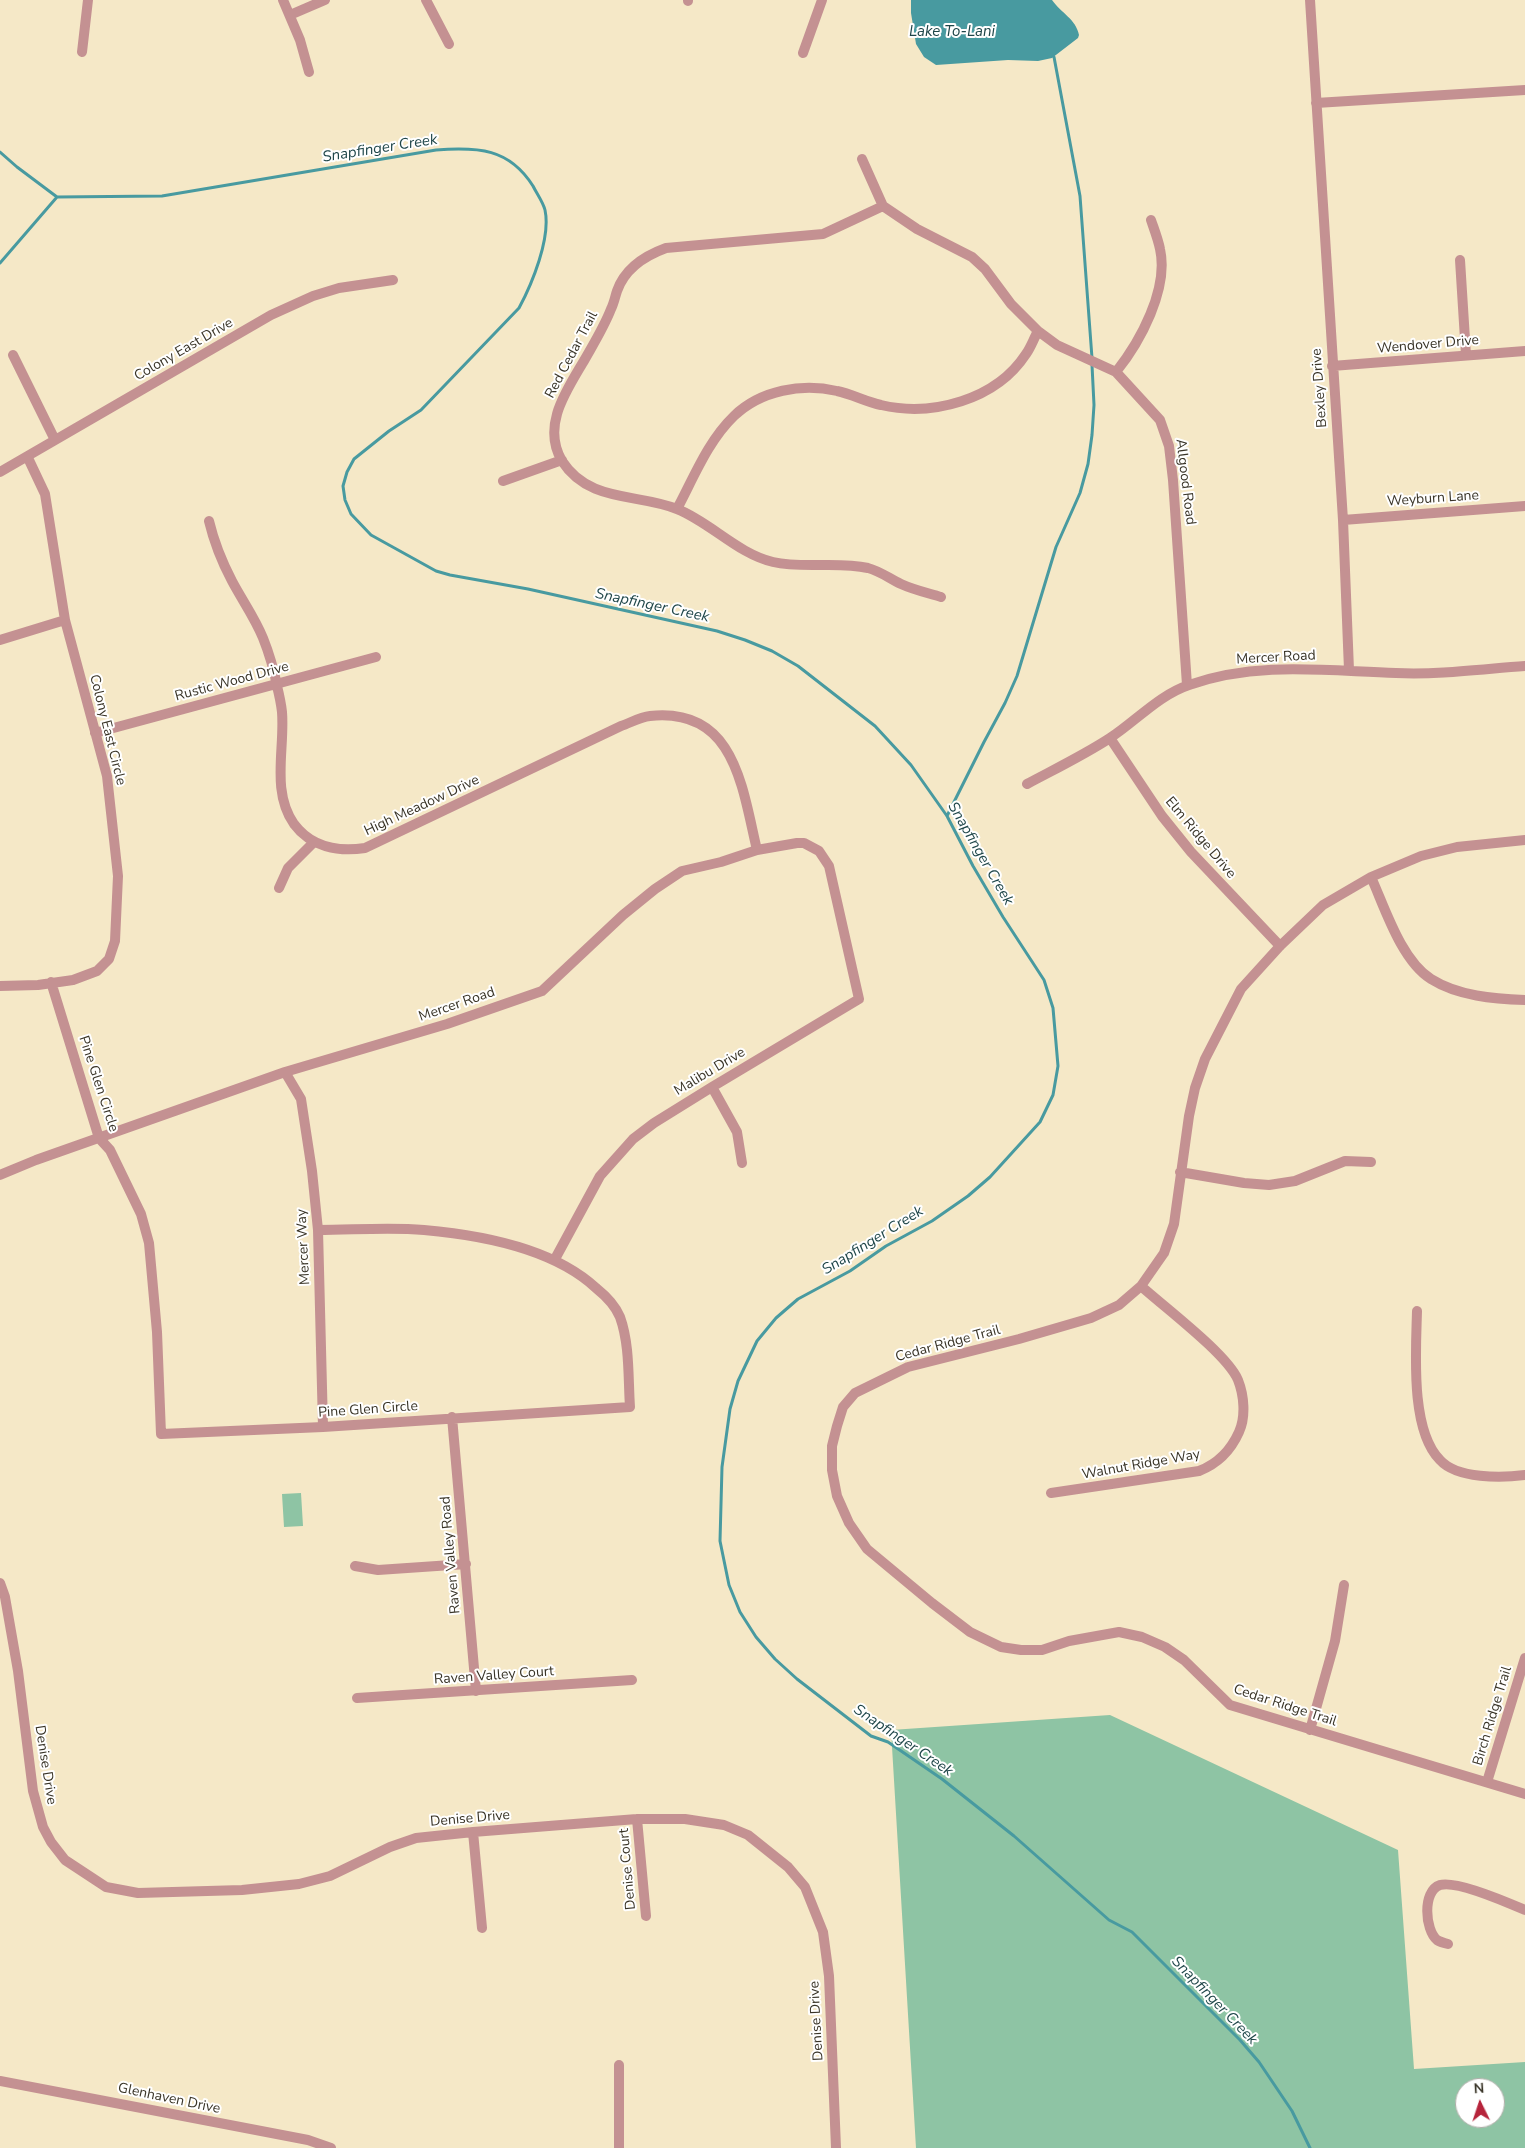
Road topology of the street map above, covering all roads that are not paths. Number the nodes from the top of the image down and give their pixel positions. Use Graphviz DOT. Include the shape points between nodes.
graph roads {
  1 [pos="88,0"];
  2 [pos="284,0"];
  3 [pos="325,0"];
  4 [pos="426,0"];
  5 [pos="822,0"];
  6 [pos="1310,0"];
  7 [pos="290,15"];
  8 [pos="449,44"];
  9 [pos="82,52"];
  10 [pos="803,53"];
  11 [pos="309,72"];
  12 [pos="1525,90"];
  13 [pos="1316,104"];
  14 [pos="862,158"];
  15 [pos="883,206"];
  16 [pos="1151,220"];
  17 [pos="1460,260"];
  18 [pos="393,280"];
  19 [pos="1038,331"];
  20 [pos="1525,351"];
  21 [pos="13,355"];
  22 [pos="1466,355"];
  23 [pos="1332,366"];
  24 [pos="1116,372"];
  25 [pos="55,440"];
  26 [pos="28,458"];
  27 [pos="562,460"];
  28 [pos="0,472"];
  29 [pos="503,481"];
  30 [pos="1525,506"];
  31 [pos="677,509"];
  32 [pos="1342,520"];
  33 [pos="209,521"];
  34 [pos="941,597"];
  35 [pos="65,620"];
  36 [pos="0,640"];
  37 [pos="376,657"];
  38 [pos="1525,666"];
  39 [pos="1349,670"];
  40 [pos="277,684"];
  41 [pos="1188,685"];
  42 [pos="95,733"];
  43 [pos="1110,738"];
  44 [pos="1027,784"];
  45 [pos="1525,840"];
  46 [pos="314,842"];
  47 [pos="757,850"];
  48 [pos="1371,877"];
  49 [pos="279,888"];
  50 [pos="841,922"];
  51 [pos="1280,946"];
  52 [pos="51,982"];
  53 [pos="0,986"];
  54 [pos="1525,1000"];
  55 [pos="284,1072"];
  56 [pos="712,1087"];
  57 [pos="99,1138"];
  58 [pos="1371,1162"];
  59 [pos="742,1163"];
  60 [pos="1180,1172"];
  61 [pos="0,1175"];
  62 [pos="318,1230"];
  63 [pos="554,1259"];
  64 [pos="1141,1286"];
  65 [pos="1418,1311"];
  66 [pos="452,1417"];
  67 [pos="323,1427"];
  68 [pos="1525,1475"];
  69 [pos="1051,1493"];
  70 [pos="466,1564"];
  71 [pos="355,1566"];
  72 [pos="0,1583"];
  73 [pos="1344,1585"];
  74 [pos="1525,1658"];
  75 [pos="632,1680"];
  76 [pos="476,1691"];
  77 [pos="357,1698"];
  78 [pos="1310,1730"];
  79 [pos="1488,1782"];
  80 [pos="1525,1794"];
  81 [pos="637,1819"];
  82 [pos="473,1832"];
  83 [pos="1525,1910"];
  84 [pos="646,1916"];
  85 [pos="482,1928"];
  86 [pos="1448,1944"];
  87 [pos="619,2065"];
  88 [pos="0,2081"];
  89 [pos="330,2148"];
  90 [pos="619,2148"];
  91 [pos="836,2148"];
  1 -- 9 [label="street"];
  2 -- 7 [label="street"];
  3 -- 7 [label="street"];
  4 -- 8 [label="street"];
  5 -- 10 [label="street"];
  6 -- 13 [label="street, Bexley Drive"];
  7 -- 11 [label="street"];
  12 -- 13 [label="street"];
  13 -- 23 [label="street, Bexley Drive"];
  14 -- 15 [label="street"];
  15 -- 19 [label="street, Allgood Road" via="917,230 972,257"];
  15 -- 27 [label="street, Red Cedar Trail" via="824,234 666,248 638,261 617,290 613,307 560,402 554,432"];
  16 -- 24 [label="street" via="1161,250 1156,300 1133,352"];
  17 -- 22 [label="street"];
  18 -- 25 [label="street, Colony East Drive" via="339,288 271,315"];
  19 -- 24 [label="street, Allgood Road" via="1057,345"];
  19 -- 31 [label="street" via="1011,373 957,404 916,410 880,405 839,392 806,388 785,390 748,404 716,436"];
  20 -- 22 [label="street, Wendover Drive"];
  21 -- 25 [label="street"];
  22 -- 23 [label="street, Wendover Drive"];
  23 -- 32 [label="street, Bexley Drive"];
  24 -- 41 [label="street, Allgood Road" via="1160,420 1169,446"];
  25 -- 26 [label="street, Colony East Drive"];
  26 -- 28 [label="street, Colony East Drive"];
  26 -- 35 [label="street, Colony East Circle" via="45,494"];
  27 -- 29 [label="street"];
  27 -- 31 [label="street, Red Cedar Trail" via="573,474 596,491"];
  30 -- 32 [label="street, Weyburn Lane"];
  31 -- 34 [label="street, Red Cedar Trail" via="753,554 773,562 833,563 867,568"];
  32 -- 39 [label="street, Bexley Drive"];
  33 -- 40 [label="street, High Meadow Drive" via="214,542 263,638"];
  35 -- 36 [label="street"];
  35 -- 42 [label="street, Colony East Circle"];
  37 -- 40 [label="street, Rustic Wood Drive"];
  38 -- 39 [label="street, Mercer Road" via="1398,674"];
  39 -- 41 [label="street, Mercer Road" via="1264,670 1235,673"];
  40 -- 42 [label="street, Rustic Wood Drive"];
  40 -- 46 [label="street, High Meadow Drive" via="282,713 280,785 293,822"];
  41 -- 43 [label="street, Mercer Road" via="1154,705"];
  42 -- 52 [label="street, Colony East Circle" via="107,776 118,876 116,941 109,959 97,971 73,980"];
  43 -- 44 [label="street, Mercer Road"];
  43 -- 51 [label="street, Elm Ridge Drive" via="1156,808 1191,852"];
  45 -- 48 [label="street, Cedar Ridge Trail" via="1456,847 1421,856"];
  46 -- 47 [label="street, High Meadow Drive" via="332,848 365,848 621,726 648,716 669,716 688,719 707,728 722,742 736,768"];
  46 -- 49 [label="street" via="288,868"];
  47 -- 50 [label="street, Mercer Road" via="804,843 818,851 829,866"];
  47 -- 55 [label="street, Mercer Road" via="682,871 623,915 542,990 447,1024"];
  48 -- 51 [label="street, Cedar Ridge Trail" via="1323,905"];
  48 -- 54 [label="street" via="1405,949 1416,966 1431,979 1475,995"];
  50 -- 56 [label="street, Malibu Drive" via="859,999"];
  51 -- 60 [label="street, Cedar Ridge Trail" via="1241,989 1205,1060 1195,1088"];
  52 -- 53 [label="street, Colony East Circle"];
  52 -- 57 [label="street, Pine Glen Circle"];
  55 -- 57 [label="street, Mercer Road"];
  55 -- 62 [label="street, Mercer Way" via="301,1099"];
  56 -- 59 [label="street" via="737,1132"];
  56 -- 63 [label="street, Malibu Drive" via="654,1123 617,1155 600,1176"];
  57 -- 61 [label="street, Mercer Road"];
  57 -- 67 [label="street, Pine Glen Circle" via="110,1150 141,1214 149,1243 161,1434"];
  58 -- 60 [label="street" via="1345,1161 1295,1181 1269,1185"];
  60 -- 64 [label="street, Cedar Ridge Trail" via="1171,1236 1164,1253"];
  62 -- 63 [label="street, Pine Glen Circle" via="423,1230 494,1241"];
  62 -- 67 [label="street, Mercer Way"];
  63 -- 66 [label="street, Pine Glen Circle" via="589,1281 609,1300 619,1316 626,1340 630,1407"];
  64 -- 69 [label="street, Walnut Ridge Way" via="1222,1358 1237,1378 1244,1414 1241,1427 1222,1457 1199,1471"];
  64 -- 78 [label="street, Cedar Ridge Trail" via="1118,1305 1091,1318 908,1367 855,1393 843,1407 832,1446 837,1496 849,1523 867,1549 970,1632 1002,1647 1021,1650 1042,1650 1119,1632 1142,1637 1184,1660 1230,1705"];
  65 -- 68 [label="street" via="1419,1416 1426,1438 1439,1460 1460,1472 1487,1476"];
  66 -- 67 [label="street, Pine Glen Circle"];
  66 -- 70 [label="street, Raven Valley Road"];
  70 -- 71 [label="street" via="378,1570"];
  70 -- 76 [label="street, Raven Valley Road"];
  72 -- 82 [label="street, Denise Drive" via="18,1671 33,1791 43,1827 65,1860 106,1887 138,1893 242,1890 298,1884 330,1876 416,1838"];
  73 -- 78 [label="street" via="1335,1641"];
  74 -- 79 [label="street, Birch Ridge Trail"];
  75 -- 76 [label="street, Raven Valley Court"];
  76 -- 77 [label="street, Raven Valley Court"];
  78 -- 79 [label="street, Cedar Ridge Trail"];
  79 -- 80 [label="street, Cedar Ridge Trail"];
  81 -- 82 [label="street, Denise Drive"];
  81 -- 84 [label="street, Denise Court"];
  81 -- 91 [label="street, Denise Drive" via="685,1819 748,1835 788,1867 804,1887 823,1932 829,1976"];
  82 -- 85 [label="street"];
  83 -- 86 [label="street" via="1468,1889 1440,1886 1432,1891 1428,1901 1428,1918 1430,1932 1438,1941"];
  87 -- 90 [label="street"];
  88 -- 89 [label="street, Glenhaven Drive" via="308,2140"];
}
